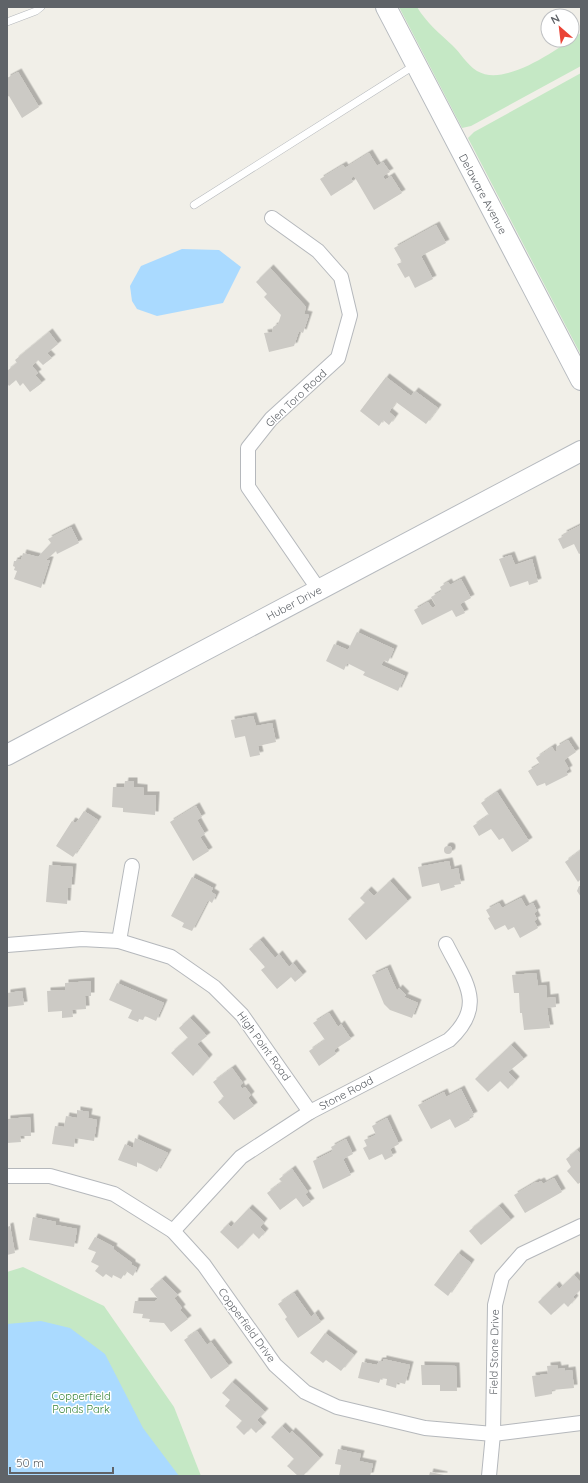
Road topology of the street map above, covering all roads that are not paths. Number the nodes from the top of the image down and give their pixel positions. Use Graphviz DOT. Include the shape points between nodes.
graph roads {
  1 [pos="41,7"];
  2 [pos="386,7"];
  3 [pos="7,22"];
  4 [pos="416,64"];
  5 [pos="194,205"];
  6 [pos="272,218"];
  7 [pos="581,380"];
  8 [pos="581,451"];
  9 [pos="319,590"];
  10 [pos="7,755"];
  11 [pos="132,866"];
  12 [pos="119,941"];
  13 [pos="446,944"];
  14 [pos="7,945"];
  15 [pos="310,1112"];
  16 [pos="7,1176"];
  17 [pos="581,1226"];
  18 [pos="173,1231"];
  19 [pos="581,1423"];
  20 [pos="493,1434"];
  21 [pos="489,1476"];
  1 -- 3 [label="lane"];
  2 -- 4 [label="street, Delaware Avenue"];
  4 -- 5 [label="lane"];
  4 -- 7 [label="street, Delaware Avenue"];
  6 -- 9 [label="street, Glen Toro Road" via="318,251 341,278 350,315 338,358 271,419 248,448 248,487"];
  8 -- 9 [label="street, Huber Drive"];
  9 -- 10 [label="street, Huber Drive"];
  11 -- 12 [label="street"];
  12 -- 14 [label="street, High Point Road" via="82,939"];
  12 -- 15 [label="street, High Point Road" via="171,958 214,987 242,1015"];
  13 -- 15 [label="street, Stone Road" via="470,991 470,1011 461,1028 449,1040"];
  15 -- 18 [label="street, Stone Road" via="241,1157"];
  16 -- 18 [label="street, Copperfield Drive" via="50,1176 114,1194"];
  17 -- 20 [label="street, Field Stone Drive" via="522,1254 502,1277 495,1305"];
  18 -- 20 [label="street, Copperfield Drive" via="204,1265 275,1365 305,1392 336,1407 425,1428"];
  19 -- 20 [label="street, Copperfield Drive"];
  20 -- 21 [label="street, Field Stone Drive"];
}
